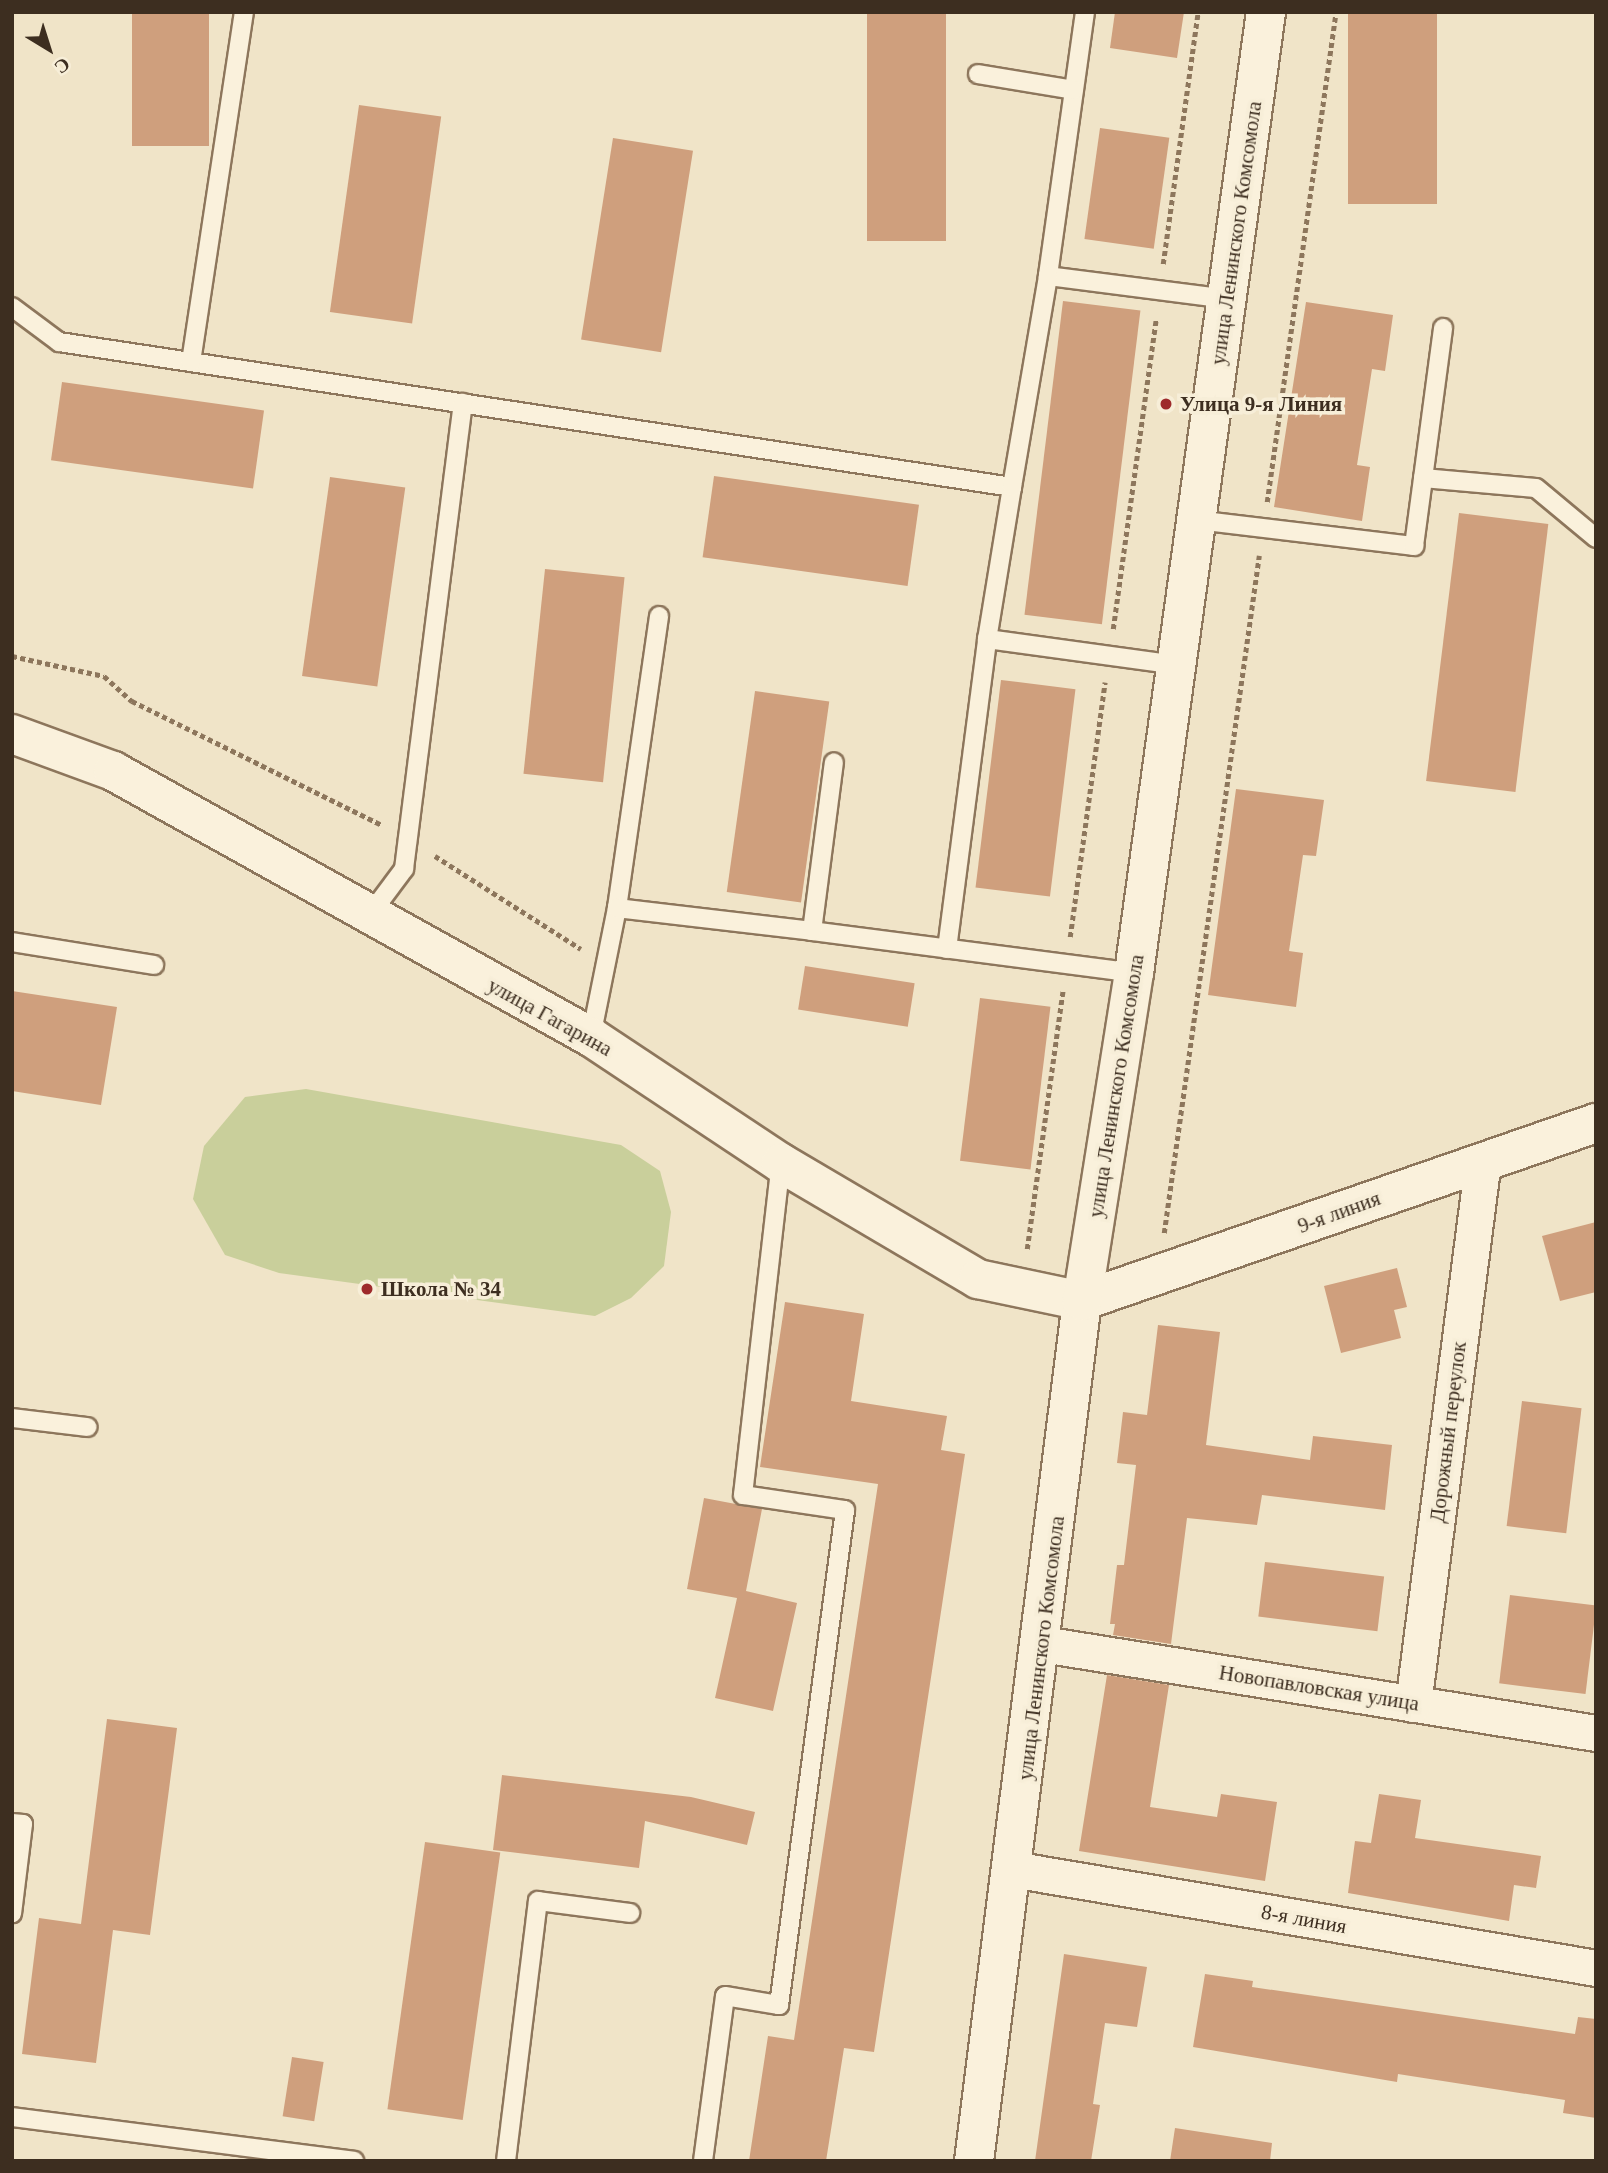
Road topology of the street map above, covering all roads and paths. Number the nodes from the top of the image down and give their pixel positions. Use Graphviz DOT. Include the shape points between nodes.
graph roads {
  1 [pos="244,12"];
  2 [pos="1084,12"];
  3 [pos="1266,12"];
  4 [pos="1336,12"];
  5 [pos="978,74"];
  6 [pos="1074,90"];
  7 [pos="1048,276"];
  8 [pos="1227,299"];
  9 [pos="12,307"];
  10 [pos="1443,328"];
  11 [pos="191,362"];
  12 [pos="463,403"];
  13 [pos="1423,478"];
  14 [pos="1012,487"];
  15 [pos="1196,520"];
  16 [pos="1263,528"];
  17 [pos="1596,538"];
  18 [pos="659,616"];
  19 [pos="988,639"];
  20 [pos="12,656"];
  21 [pos="1176,665"];
  22 [pos="12,734"];
  23 [pos="834,762"];
  24 [pos="408,838"];
  25 [pos="617,908"];
  26 [pos="369,916"];
  27 [pos="812,931"];
  28 [pos="12,942"];
  29 [pos="947,949"];
  30 [pos="606,964"];
  31 [pos="154,965"];
  32 [pos="1134,973"];
  33 [pos="591,1037"];
  34 [pos="1596,1123"];
  35 [pos="1483,1160"];
  36 [pos="781,1163"];
  37 [pos="1158,1276"];
  38 [pos="1082,1301"];
  39 [pos="12,1418"];
  40 [pos="87,1427"];
  41 [pos="1042,1644"];
  42 [pos="1413,1704"];
  43 [pos="1596,1733"];
  44 [pos="12,1823"];
  45 [pos="1012,1869"];
  46 [pos="12,1913"];
  47 [pos="630,1913"];
  48 [pos="1596,1968"];
  49 [pos="12,2117"];
  50 [pos="354,2161"];
  51 [pos="506,2161"];
  52 [pos="703,2161"];
  53 [pos="974,2161"];
  1 -- 11 [label="lane"];
  2 -- 6 [label="lane"];
  3 -- 8 [label="street, улица Ленинского Комсомола"];
  4 -- 16 [label="path"];
  5 -- 6 [label="lane"];
  6 -- 7 [label="lane"];
  7 -- 8 [label="lane"];
  7 -- 14 [label="lane"];
  8 -- 15 [label="street, улица Ленинского Комсомола"];
  9 -- 11 [label="lane" via="59,342"];
  10 -- 13 [label="lane"];
  11 -- 12 [label="lane"];
  12 -- 14 [label="lane"];
  12 -- 24 [label="lane"];
  13 -- 16 [label="lane" via="1414,547"];
  13 -- 17 [label="lane" via="1536,488"];
  14 -- 19 [label="lane"];
  15 -- 16 [label="lane"];
  15 -- 21 [label="street, улица Ленинского Комсомола"];
  16 -- 37 [label="path"];
  18 -- 25 [label="lane"];
  19 -- 21 [label="lane"];
  19 -- 29 [label="lane"];
  20 -- 24 [label="path" via="104,676 132,701"];
  21 -- 32 [label="street, улица Ленинского Комсомола"];
  22 -- 26 [label="street, улица Гагарина" via="113,771"];
  23 -- 27 [label="lane"];
  24 -- 26 [label="lane" via="404,869"];
  24 -- 30 [label="path"];
  25 -- 27 [label="lane"];
  25 -- 30 [label="lane"];
  26 -- 33 [label="street, улица Гагарина"];
  27 -- 29 [label="lane"];
  28 -- 31 [label="lane"];
  29 -- 32 [label="lane"];
  30 -- 33 [label="lane"];
  32 -- 38 [label="street, улица Ленинского Комсомола"];
  33 -- 36 [label="street, улица Гагарина"];
  34 -- 35 [label="street, 9-я линия"];
  35 -- 37 [label="street, 9-я линия"];
  35 -- 42 [label="street, Дорожный переулок"];
  36 -- 38 [label="street, улица Гагарина" via="978,1279"];
  36 -- 52 [label="lane" via="743,1494 845,1510 779,2005 724,1996"];
  37 -- 38 [label="street, 9-я линия"];
  38 -- 41 [label="street, улица Ленинского Комсомола"];
  39 -- 40 [label="lane"];
  41 -- 42 [label="street, Новопавловская улица"];
  41 -- 45 [label="street, улица Ленинского Комсомола"];
  42 -- 43 [label="street, Новопавловская улица"];
  44 -- 46 [label="lane" via="23,1824"];
  45 -- 48 [label="street, 8-я линия"];
  45 -- 53 [label="street, улица Ленинского Комсомола"];
  47 -- 51 [label="lane" via="538,1901"];
  49 -- 50 [label="lane"];
}
